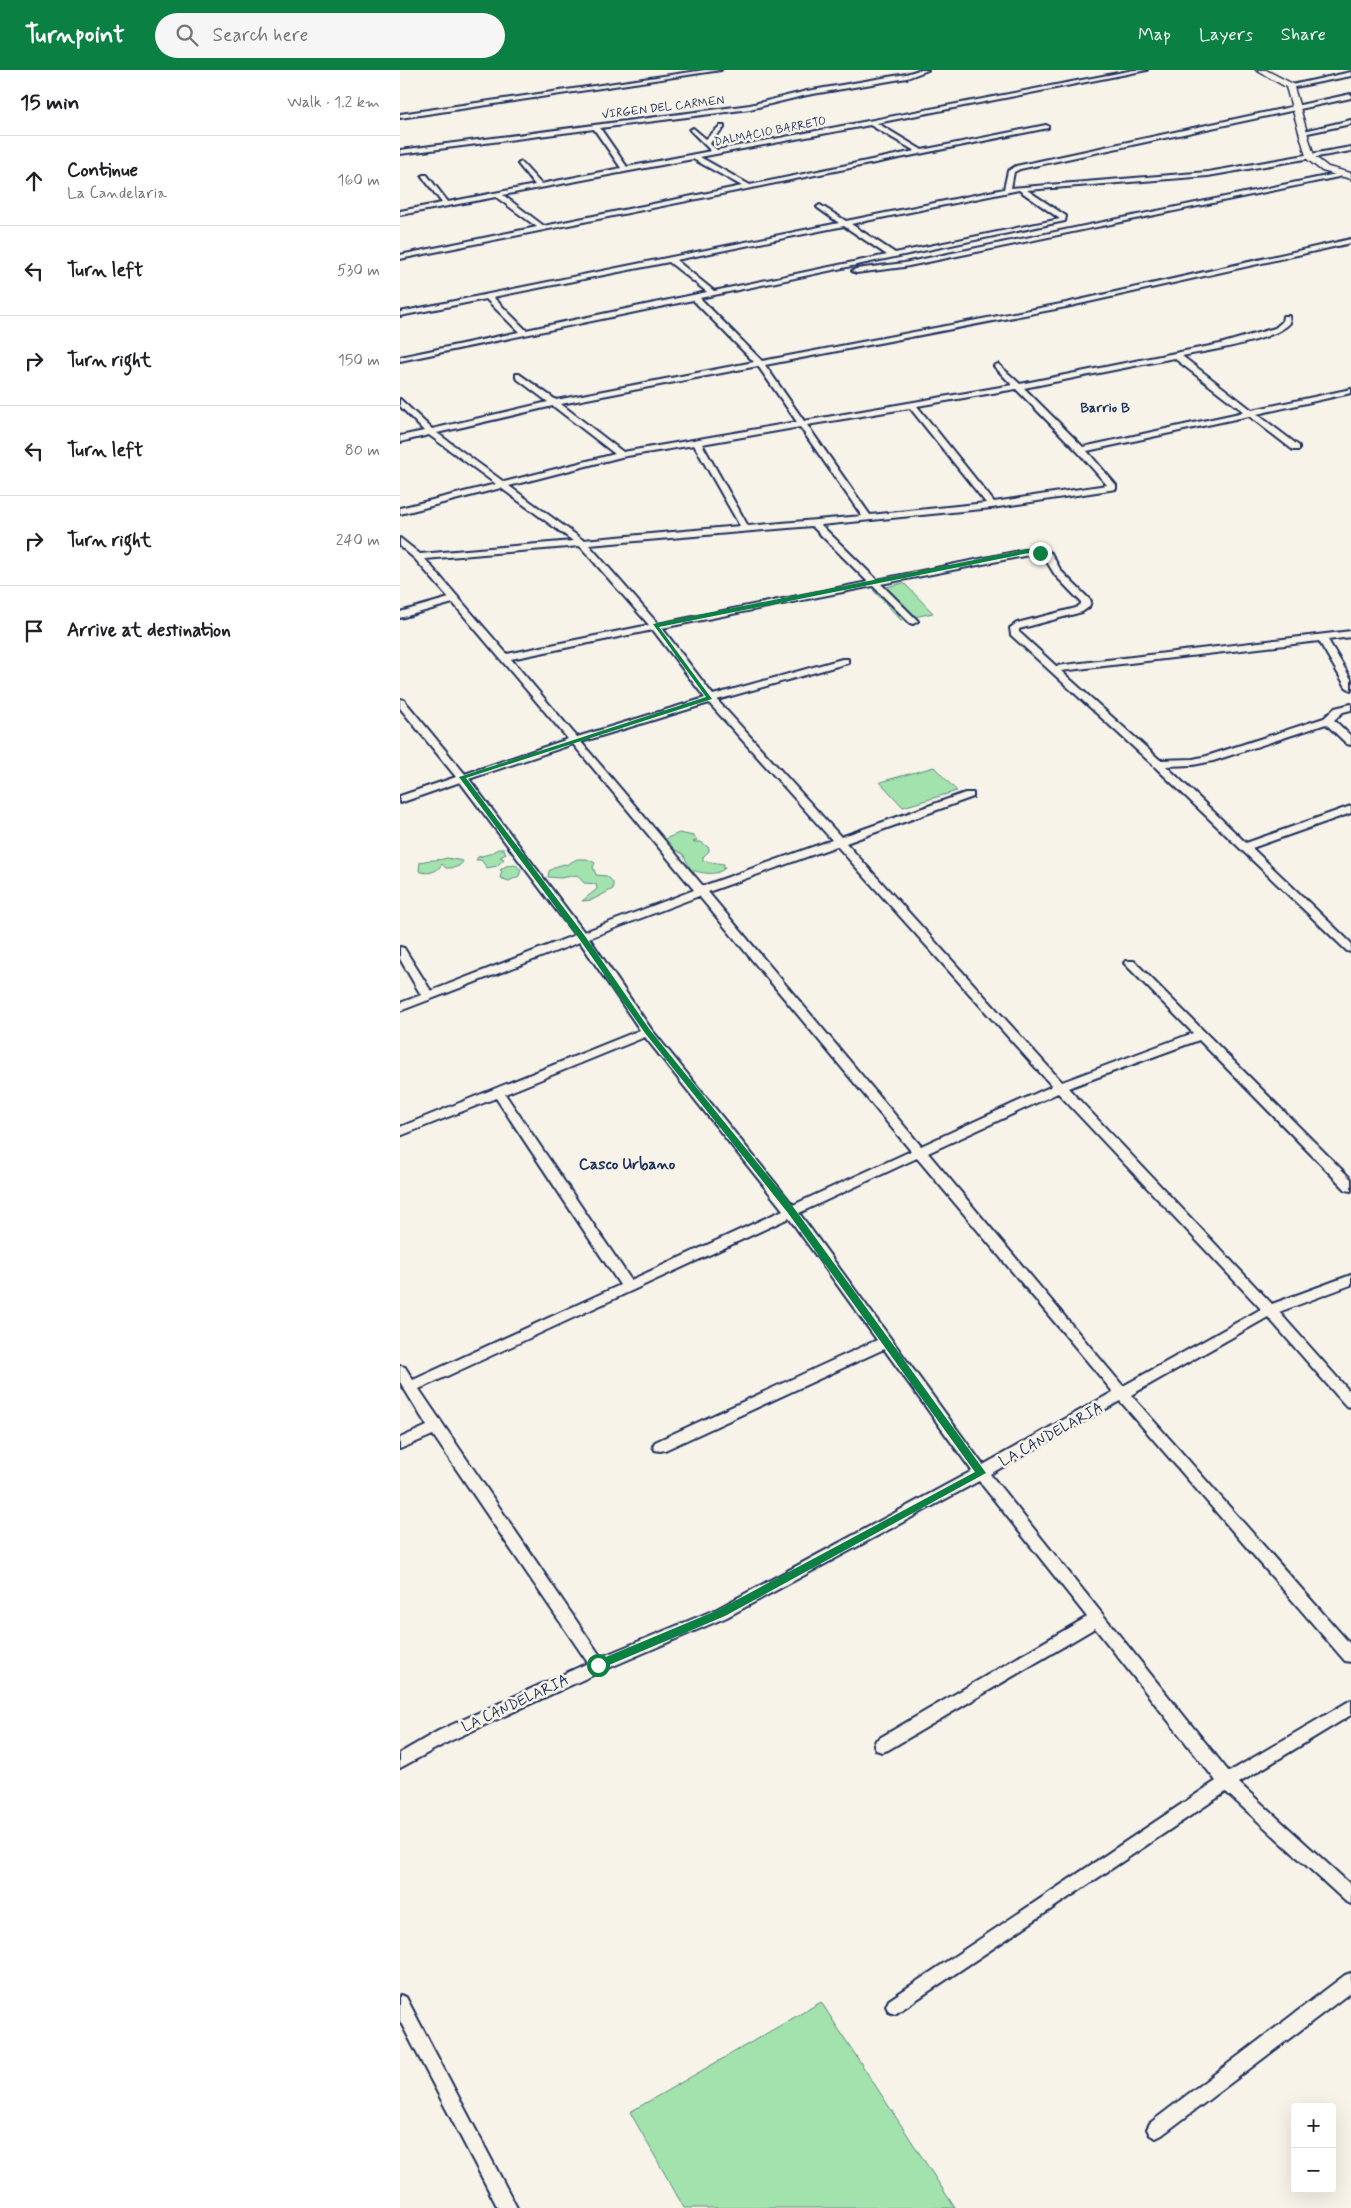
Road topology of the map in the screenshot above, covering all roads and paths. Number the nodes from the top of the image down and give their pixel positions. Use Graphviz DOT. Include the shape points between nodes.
graph roads {
  1 [pos="718,70"];
  2 [pos="925,70"];
  3 [pos="1144,70"];
  4 [pos="1260,70"];
  5 [pos="1351,74"];
  6 [pos="1290,86"];
  7 [pos="1351,96"];
  8 [pos="1296,107"];
  9 [pos="400,116"];
  10 [pos="872,122"];
  11 [pos="1351,122"];
  12 [pos="595,126"];
  13 [pos="722,127"];
  14 [pos="1046,127"];
  15 [pos="693,130"];
  16 [pos="1303,132"];
  17 [pos="707,144"];
  18 [pos="1351,148"];
  19 [pos="400,152"];
  20 [pos="921,152"];
  21 [pos="716,153"];
  22 [pos="694,157"];
  23 [pos="1310,157"];
  24 [pos="521,164"];
  25 [pos="626,170"];
  26 [pos="425,176"];
  27 [pos="1346,176"];
  28 [pos="540,187"];
  29 [pos="749,187"];
  30 [pos="1020,188"];
  31 [pos="1007,190"];
  32 [pos="498,195"];
  33 [pos="447,204"];
  34 [pos="820,207"];
  35 [pos="400,213"];
  36 [pos="845,222"];
  37 [pos="544,229"];
  38 [pos="1351,241"];
  39 [pos="894,256"];
  40 [pos="400,257"];
  41 [pos="668,258"];
  42 [pos="831,270"];
  43 [pos="712,293"];
  44 [pos="487,295"];
  45 [pos="694,297"];
  46 [pos="400,314"];
  47 [pos="1286,318"];
  48 [pos="525,333"];
  49 [pos="1176,355"];
  50 [pos="400,359"];
  51 [pos="761,365"];
  52 [pos="998,366"];
  53 [pos="519,376"];
  54 [pos="1016,387"];
  55 [pos="1351,391"];
  56 [pos="400,401"];
  57 [pos="554,404"];
  58 [pos="912,406"];
  59 [pos="1249,413"];
  60 [pos="803,424"];
  61 [pos="430,432"];
  62 [pos="400,439"];
  63 [pos="696,441"];
  64 [pos="1296,448"];
  65 [pos="1080,450"];
  66 [pos="621,455"];
  67 [pos="500,486"];
  68 [pos="992,506"];
  69 [pos="400,511"];
  70 [pos="868,518"];
  71 [pos="814,524"];
  72 [pos="746,530"];
  73 [pos="400,541"];
  74 [pos="583,544"];
  75 [pos="418,556"];
  76 [pos="874,581"];
  77 [pos="455,599"];
  78 [pos="400,615"];
  79 [pos="913,621"];
  80 [pos="655,626"];
  81 [pos="1351,634"];
  82 [pos="1322,638"];
  83 [pos="505,657"];
  84 [pos="845,662"];
  85 [pos="1052,669"];
  86 [pos="1351,687"];
  87 [pos="710,698"];
  88 [pos="400,702"];
  89 [pos="1351,707"];
  90 [pos="1328,720"];
  91 [pos="574,740"];
  92 [pos="1351,742"];
  93 [pos="1157,763"];
  94 [pos="462,777"];
  95 [pos="968,795"];
  96 [pos="400,800"];
  97 [pos="1351,809"];
  98 [pos="838,841"];
  99 [pos="1245,847"];
  100 [pos="703,890"];
  101 [pos="582,938"];
  102 [pos="1351,949"];
  103 [pos="400,950"];
  104 [pos="1130,963"];
  105 [pos="428,996"];
  106 [pos="400,1007"];
  107 [pos="647,1032"];
  108 [pos="1200,1035"];
  109 [pos="1060,1087"];
  110 [pos="498,1092"];
  111 [pos="400,1132"];
  112 [pos="921,1151"];
  113 [pos="1351,1187"];
  114 [pos="791,1210"];
  115 [pos="1351,1280"];
  116 [pos="629,1287"];
  117 [pos="1270,1310"];
  118 [pos="886,1342"];
  119 [pos="400,1371"];
  120 [pos="411,1387"];
  121 [pos="1122,1394"];
  122 [pos="1351,1402"];
  123 [pos="436,1428"];
  124 [pos="400,1444"];
  125 [pos="660,1446"];
  126 [pos="981,1473"];
  127 [pos="1097,1620"];
  128 [pos="1351,1656"];
  129 [pos="598,1665"];
  130 [pos="1351,1707"];
  131 [pos="882,1745"];
  132 [pos="400,1760"];
  133 [pos="1227,1782"];
  134 [pos="1351,1896"];
  135 [pos="1351,1981"];
  136 [pos="400,2003"];
  137 [pos="895,2006"];
  138 [pos="1156,2128"];
  139 [pos="508,2208"];
  1 -- 9 [label="street"];
  2 -- 12 [label="street, VIRGEN DEL CARMEN" via="750,107"];
  3 -- 10 [label="street, DALMACIO BARRETO"];
  4 -- 6 [label="main road"];
  5 -- 6 [label="street"];
  6 -- 8 [label="main road"];
  7 -- 8 [label="street"];
  8 -- 16 [label="main road"];
  8 -- 31 [label="street" via="1018,167 1011,171"];
  10 -- 20 [label="street"];
  10 -- 21 [label="street, DALMACIO BARRETO"];
  11 -- 16 [label="street"];
  12 -- 19 [label="street, VIRGEN DEL CARMEN"];
  12 -- 25 [label="street"];
  13 -- 17 [label="street"];
  14 -- 20 [label="street"];
  15 -- 17 [label="street"];
  16 -- 23 [label="main road"];
  17 -- 21 [label="street"];
  18 -- 23 [label="street"];
  20 -- 29 [label="street"];
  21 -- 22 [label="street, DALMACIO BARRETO"];
  22 -- 25 [label="street, DALMACIO BARRETO"];
  22 -- 29 [label="street"];
  23 -- 27 [label="main road" via="1325,170"];
  23 -- 30 [label="street" via="1208,174"];
  24 -- 28 [label="street"];
  25 -- 28 [label="street, DALMACIO BARRETO"];
  26 -- 33 [label="street"];
  27 -- 42 [label="street" via="889,268"];
  28 -- 32 [label="street, DALMACIO BARRETO"];
  29 -- 37 [label="street"];
  30 -- 31 [label="street"];
  30 -- 39 [label="street" via="1064,220"];
  31 -- 36 [label="street"];
  32 -- 33 [label="street, DALMACIO BARRETO"];
  32 -- 37 [label="street"];
  33 -- 35 [label="street, DALMACIO BARRETO"];
  34 -- 36 [label="street"];
  36 -- 39 [label="street"];
  36 -- 41 [label="street"];
  37 -- 40 [label="street"];
  38 -- 51 [label="street" via="1066,305"];
  39 -- 42 [label="street"];
  41 -- 43 [label="street"];
  41 -- 44 [label="street"];
  42 -- 43 [label="street"];
  43 -- 45 [label="street"];
  44 -- 46 [label="street"];
  44 -- 48 [label="street"];
  45 -- 48 [label="street"];
  45 -- 51 [label="street"];
  47 -- 49 [label="street" via="1283,327 1269,333"];
  48 -- 50 [label="street"];
  49 -- 54 [label="street"];
  49 -- 59 [label="street"];
  51 -- 57 [label="street"];
  51 -- 60 [label="street"];
  52 -- 54 [label="street"];
  53 -- 57 [label="street"];
  54 -- 58 [label="street"];
  54 -- 65 [label="street"];
  55 -- 59 [label="street"];
  56 -- 61 [label="street"];
  57 -- 61 [label="street"];
  57 -- 66 [label="street"];
  58 -- 60 [label="street"];
  58 -- 68 [label="street"];
  59 -- 64 [label="street"];
  59 -- 65 [label="street"];
  60 -- 63 [label="street"];
  60 -- 70 [label="street"];
  61 -- 62 [label="street"];
  61 -- 67 [label="street"];
  63 -- 66 [label="street"];
  63 -- 72 [label="street"];
  65 -- 68 [label="street" via="1113,487"];
  66 -- 67 [label="street"];
  67 -- 69 [label="street"];
  67 -- 74 [label="street"];
  68 -- 70 [label="street"];
  70 -- 71 [label="street"];
  71 -- 72 [label="street"];
  71 -- 76 [label="street"];
  72 -- 74 [label="street"];
  73 -- 75 [label="street"];
  74 -- 75 [label="street"];
  74 -- 80 [label="street"];
  75 -- 77 [label="street"];
  76 -- 79 [label="street"];
  76 -- 80 [label="street"];
  76 -- 85 [label="street" via="1029,551 1048,555 1048,560 1086,601 1086,605 1079,610 1020,625 1014,633"];
  77 -- 78 [label="street"];
  77 -- 83 [label="street"];
  80 -- 83 [label="street"];
  80 -- 87 [label="street"];
  81 -- 82 [label="street"];
  82 -- 85 [label="street"];
  82 -- 86 [label="street"];
  83 -- 91 [label="street"];
  84 -- 87 [label="street"];
  85 -- 93 [label="street"];
  87 -- 91 [label="street"];
  87 -- 98 [label="street"];
  88 -- 94 [label="street"];
  89 -- 90 [label="street" via="1339,710"];
  90 -- 92 [label="street"];
  90 -- 93 [label="street" via="1210,759"];
  91 -- 94 [label="street"];
  91 -- 100 [label="street"];
  93 -- 99 [label="street"];
  94 -- 96 [label="street"];
  94 -- 101 [label="street"];
  95 -- 98 [label="street"];
  97 -- 99 [label="street"];
  98 -- 100 [label="street"];
  98 -- 109 [label="street"];
  99 -- 102 [label="street"];
  100 -- 101 [label="street"];
  100 -- 112 [label="street"];
  101 -- 105 [label="street"];
  101 -- 107 [label="street"];
  103 -- 105 [label="street"];
  104 -- 108 [label="street"];
  105 -- 106 [label="street"];
  107 -- 110 [label="street"];
  107 -- 114 [label="street"];
  108 -- 109 [label="street"];
  108 -- 113 [label="street"];
  109 -- 112 [label="street"];
  109 -- 117 [label="street"];
  110 -- 111 [label="street"];
  110 -- 116 [label="street"];
  112 -- 114 [label="street"];
  112 -- 121 [label="street"];
  114 -- 116 [label="street"];
  114 -- 118 [label="street"];
  115 -- 117 [label="street, LA CANDELARIA"];
  116 -- 120 [label="street"];
  117 -- 121 [label="street, LA CANDELARIA"];
  117 -- 122 [label="street"];
  118 -- 125 [label="street"];
  118 -- 126 [label="street"];
  119 -- 120 [label="street"];
  120 -- 123 [label="street"];
  121 -- 126 [label="street, LA CANDELARIA"];
  121 -- 128 [label="street"];
  123 -- 124 [label="street"];
  123 -- 129 [label="street"];
  126 -- 127 [label="street"];
  126 -- 129 [label="street, LA CANDELARIA" via="722,1613"];
  127 -- 131 [label="street"];
  127 -- 133 [label="street"];
  129 -- 132 [label="street, LA CANDELARIA" via="444,1736"];
  130 -- 133 [label="street"];
  133 -- 134 [label="street"];
  133 -- 137 [label="street"];
  135 -- 138 [label="street"];
  136 -- 139 [label="street"];
}
